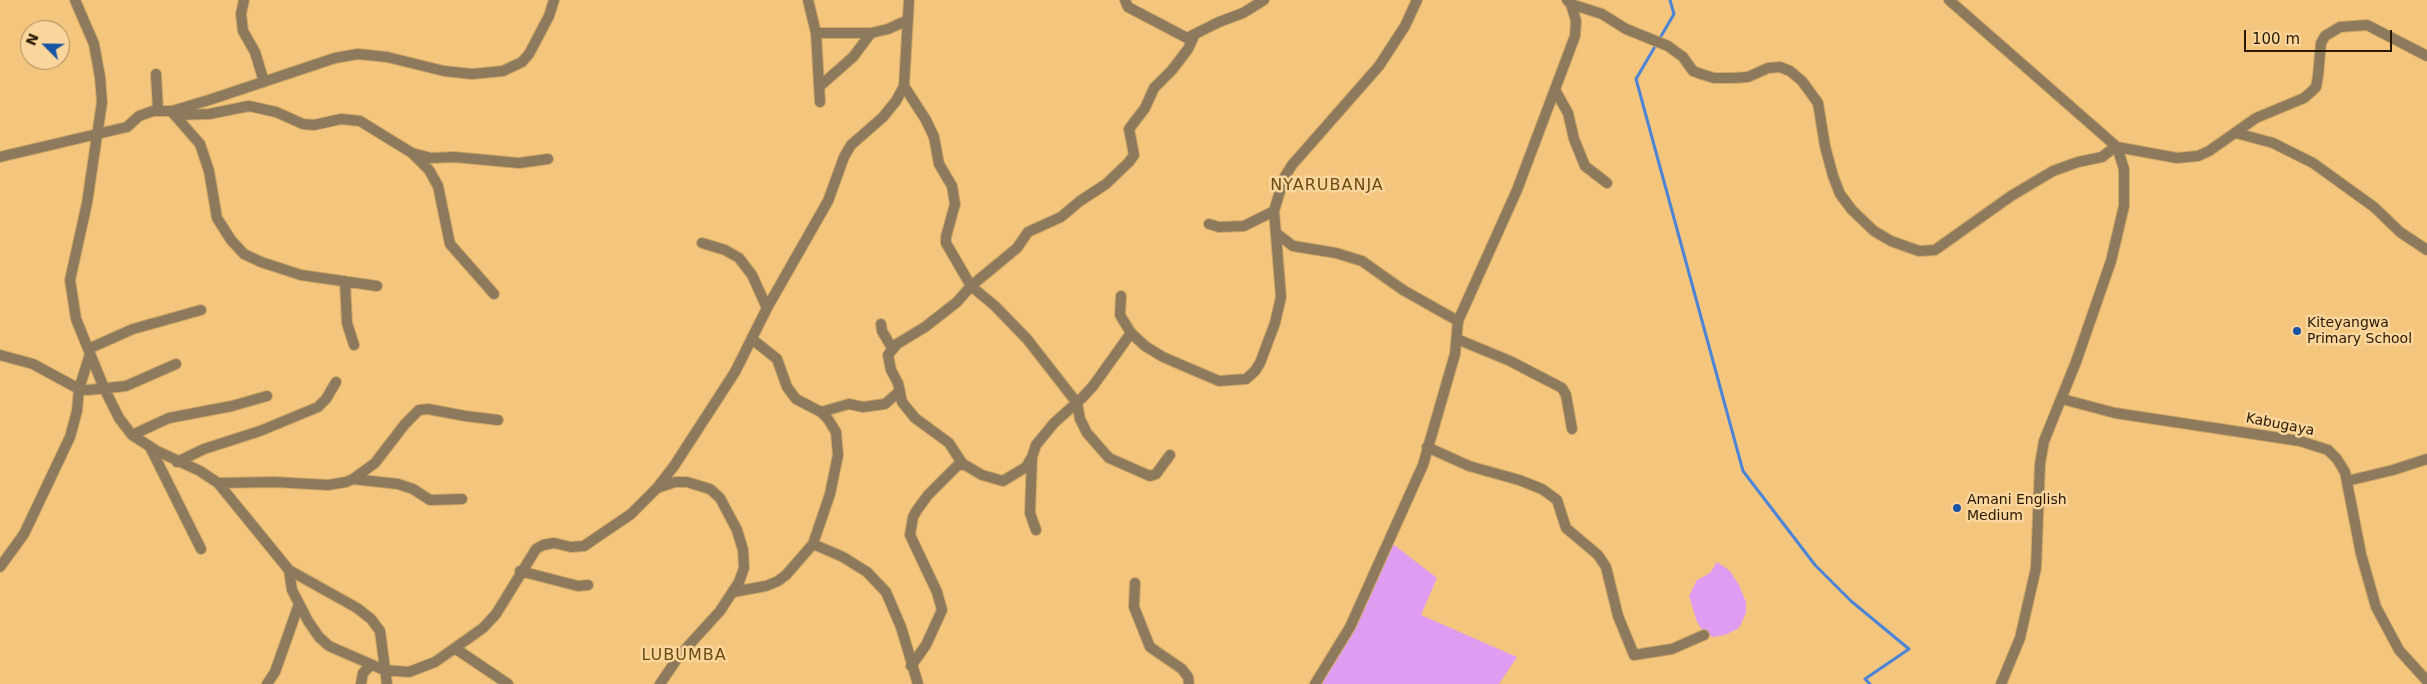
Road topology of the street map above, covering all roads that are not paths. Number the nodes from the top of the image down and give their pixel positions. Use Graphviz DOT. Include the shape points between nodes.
graph roads {
  1 [pos="75,0"];
  2 [pos="244,0"];
  3 [pos="554,0"];
  4 [pos="808,0"];
  5 [pos="1125,0"];
  6 [pos="1264,0"];
  7 [pos="1416,0"];
  8 [pos="1949,0"];
  9 [pos="913,1"];
  10 [pos="1569,2"];
  11 [pos="908,20"];
  12 [pos="816,33"];
  13 [pos="871,33"];
  14 [pos="1194,36"];
  15 [pos="2427,56"];
  16 [pos="156,74"];
  17 [pos="264,82"];
  18 [pos="820,86"];
  19 [pos="904,86"];
  20 [pos="1555,90"];
  21 [pos="820,102"];
  22 [pos="158,110"];
  23 [pos="174,113"];
  24 [pos="2236,133"];
  25 [pos="99,134"];
  26 [pos="2117,147"];
  27 [pos="412,153"];
  28 [pos="0,157"];
  29 [pos="548,159"];
  30 [pos="1607,183"];
  31 [pos="1274,211"];
  32 [pos="1209,224"];
  33 [pos="1276,233"];
  34 [pos="702,243"];
  35 [pos="2427,250"];
  36 [pos="345,281"];
  37 [pos="376,286"];
  38 [pos="971,286"];
  39 [pos="494,294"];
  40 [pos="1122,296"];
  41 [pos="767,308"];
  42 [pos="201,310"];
  43 [pos="1458,321"];
  44 [pos="881,324"];
  45 [pos="1131,333"];
  46 [pos="752,339"];
  47 [pos="1457,339"];
  48 [pos="354,345"];
  49 [pos="892,348"];
  50 [pos="89,352"];
  51 [pos="0,355"];
  52 [pos="176,364"];
  53 [pos="336,382"];
  54 [pos="104,388"];
  55 [pos="79,389"];
  56 [pos="900,391"];
  57 [pos="267,396"];
  58 [pos="2062,399"];
  59 [pos="1077,403"];
  60 [pos="821,412"];
  61 [pos="498,420"];
  62 [pos="1572,429"];
  63 [pos="132,435"];
  64 [pos="150,447"];
  65 [pos="1427,447"];
  66 [pos="1170,455"];
  67 [pos="1032,457"];
  68 [pos="2427,458"];
  69 [pos="177,462"];
  70 [pos="962,463"];
  71 [pos="353,479"];
  72 [pos="2347,481"];
  73 [pos="218,483"];
  74 [pos="657,488"];
  75 [pos="462,499"];
  76 [pos="1036,530"];
  77 [pos="813,544"];
  78 [pos="200,549"];
  79 [pos="0,568"];
  80 [pos="289,570"];
  81 [pos="520,571"];
  82 [pos="1135,583"];
  83 [pos="588,585"];
  84 [pos="733,592"];
  85 [pos="299,604"];
  86 [pos="1704,635"];
  87 [pos="456,649"];
  88 [pos="372,665"];
  89 [pos="911,666"];
  90 [pos="2425,675"];
  91 [pos="385,679"];
  92 [pos="268,684"];
  93 [pos="361,684"];
  94 [pos="508,684"];
  95 [pos="660,684"];
  96 [pos="918,684"];
  97 [pos="1189,684"];
  98 [pos="1315,684"];
  99 [pos="2001,684"];
  1 -- 25 [label="street" via="94,44 99,69 102,102"];
  2 -- 17 [label="street" via="241,23 255,52"];
  3 -- 17 [label="street" via="529,54 522,62 503,71 472,74 358,54 335,58"];
  4 -- 12 [label="street"];
  5 -- 14 [label="street" via="1128,7 1180,36"];
  6 -- 14 [label="street"];
  7 -- 31 [label="street" via="1405,26 1379,66 1292,165 1284,178"];
  8 -- 26 [label="street"];
  9 -- 11 [label="street"];
  10 -- 20 [label="street" via="1576,21 1575,36"];
  10 -- 26 [label="street" via="1668,46 1683,57 1693,71 1701,74 1733,78 1748,77 1768,68 1780,67 1790,71 1818,103 1825,146 1840,194 1874,231 1897,244 1919,251 1935,250 2011,196 2053,171 2102,157"];
  11 -- 13 [label="street"];
  11 -- 19 [label="street"];
  12 -- 13 [label="street"];
  12 -- 18 [label="street"];
  13 -- 18 [label="street" via="852,57"];
  14 -- 38 [label="street" via="1172,70 1154,88 1145,108 1129,129 1133,158 1106,184 1061,217 1028,232 1017,248"];
  15 -- 24 [label="street" via="2367,25 2332,30 2321,43 2318,76 2312,92 2264,113"];
  16 -- 22 [label="street"];
  17 -- 23 [label="street"];
  18 -- 21 [label="street"];
  19 -- 38 [label="street" via="926,120 934,137 939,164 952,186 955,204 946,243"];
  19 -- 41 [label="street" via="883,117 851,145 828,201"];
  20 -- 30 [label="street" via="1568,113 1585,166"];
  20 -- 43 [label="street" via="1517,190"];
  22 -- 23 [label="street"];
  22 -- 25 [label="street" via="139,116 127,127"];
  23 -- 27 [label="street" via="209,114 249,106 303,124 351,119 366,124"];
  23 -- 36 [label="street" via="200,144 209,171 217,218 244,254 301,275"];
  24 -- 26 [label="street" via="2209,151 2189,158"];
  24 -- 35 [label="street" via="2273,143 2312,163"];
  25 -- 28 [label="street"];
  25 -- 50 [label="street" via="70,280 76,319"];
  26 -- 58 [label="street" via="2125,184 2120,226 2111,261"];
  27 -- 29 [label="street" via="431,158 519,163"];
  27 -- 39 [label="street" via="429,170 438,186 450,244"];
  31 -- 32 [label="street" via="1244,226 1219,228"];
  31 -- 33 [label="street"];
  33 -- 43 [label="street" via="1293,246 1362,261 1403,290"];
  33 -- 45 [label="street" via="1281,297 1260,362 1246,379 1219,381 1163,357"];
  34 -- 41 [label="street" via="739,258 752,275"];
  36 -- 37 [label="street"];
  36 -- 48 [label="street" via="347,323"];
  38 -- 49 [label="street" via="957,302"];
  38 -- 59 [label="street" via="1010,320"];
  40 -- 45 [label="street" via="1120,315"];
  41 -- 46 [label="street"];
  42 -- 50 [label="street" via="133,329"];
  43 -- 47 [label="street"];
  44 -- 49 [label="street"];
  45 -- 59 [label="street"];
  46 -- 60 [label="street" via="777,359 787,387 796,399"];
  46 -- 74 [label="street" via="688,447"];
  47 -- 62 [label="street" via="1562,388"];
  47 -- 65 [label="street"];
  49 -- 56 [label="street" via="888,359"];
  50 -- 54 [label="street"];
  50 -- 55 [label="street"];
  51 -- 55 [label="street" via="33,364"];
  52 -- 54 [label="street" via="126,386"];
  53 -- 69 [label="street" via="318,407"];
  54 -- 55 [label="street"];
  54 -- 63 [label="street"];
  55 -- 79 [label="street" via="70,437 24,534"];
  56 -- 60 [label="street" via="885,404 863,407 849,404"];
  56 -- 70 [label="street" via="907,410 949,443"];
  57 -- 63 [label="street" via="169,418"];
  58 -- 72 [label="street, Kabugaya" via="2115,414 2300,441 2328,450 2345,472"];
  58 -- 99 [label="street" via="2047,432 2041,456 2036,568 2027,614"];
  59 -- 66 [label="street" via="1087,433 1115,462 1150,476 1156,474"];
  59 -- 67 [label="street" via="1044,434"];
  60 -- 77 [label="street" via="836,432 838,455 830,494"];
  61 -- 71 [label="street" via="419,410 376,463"];
  63 -- 64 [label="street"];
  64 -- 69 [label="street"];
  64 -- 78 [label="street"];
  65 -- 86 [label="street" via="1469,466 1542,489 1557,500 1566,528 1598,555 1606,567 1618,616 1634,654 1672,649"];
  65 -- 98 [label="street" via="1423,465 1350,627"];
  67 -- 70 [label="street" via="1026,467 1003,481 982,475"];
  67 -- 76 [label="street" via="1030,513"];
  68 -- 72 [label="street"];
  69 -- 73 [label="street"];
  70 -- 89 [label="street" via="928,494 910,527 913,543 937,592 942,610 921,655"];
  71 -- 73 [label="street" via="328,485"];
  71 -- 75 [label="street" via="398,484 414,489 430,500"];
  72 -- 90 [label="street, Kabugaya" via="2361,554 2376,607 2399,650"];
  73 -- 80 [label="street"];
  74 -- 81 [label="street" via="631,514 596,540 584,546 543,544"];
  74 -- 84 [label="street" via="687,482 710,489 720,498 737,530 743,550 744,568"];
  77 -- 84 [label="street" via="778,581"];
  77 -- 89 [label="street" via="867,572 886,592 901,627"];
  80 -- 85 [label="street" via="292,590"];
  80 -- 91 [label="street" via="371,619 380,631"];
  81 -- 83 [label="street" via="578,586"];
  81 -- 87 [label="street" via="496,614"];
  82 -- 97 [label="street" via="1134,607 1146,638 1156,652 1182,669"];
  84 -- 95 [label="street" via="679,656"];
  85 -- 88 [label="street" via="315,632 329,646"];
  85 -- 92 [label="street"];
  87 -- 91 [label="street" via="435,662"];
  87 -- 94 [label="street"];
  88 -- 91 [label="street"];
  88 -- 93 [label="street" via="363,673"];
  89 -- 96 [label="street"];
}
